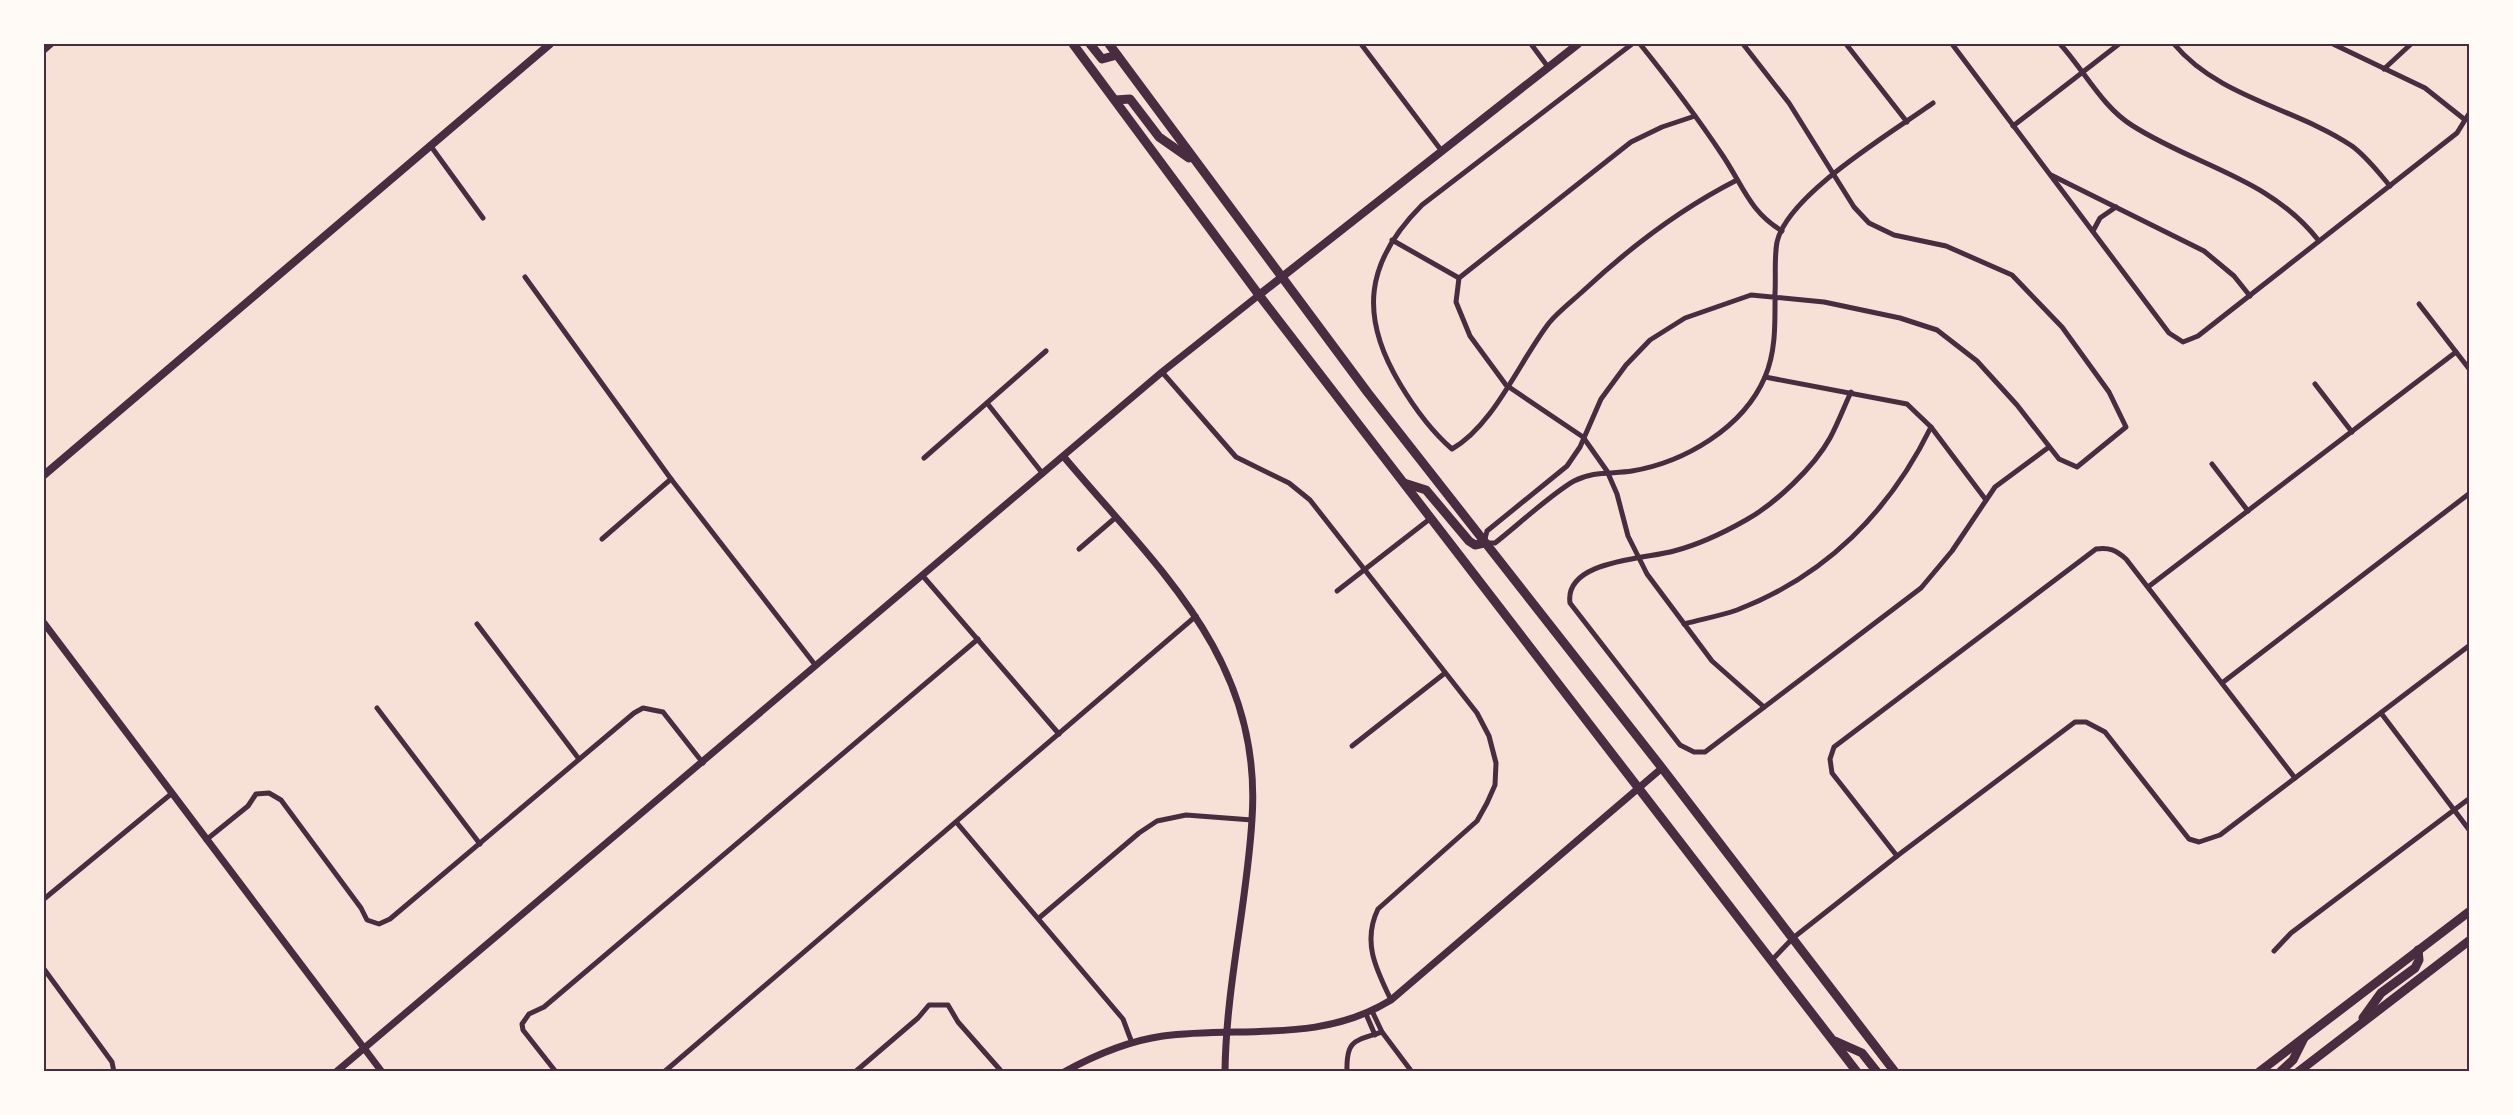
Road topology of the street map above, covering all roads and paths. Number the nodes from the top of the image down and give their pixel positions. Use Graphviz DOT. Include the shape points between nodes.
graph roads {
  1 [pos="52,44"];
  2 [pos="550,44"];
  3 [pos="1073,44"];
  4 [pos="1090,44"];
  5 [pos="1108,44"];
  6 [pos="1361,44"];
  7 [pos="1531,44"];
  8 [pos="1578,44"];
  9 [pos="1632,44"];
  10 [pos="1641,44"];
  11 [pos="1743,44"];
  12 [pos="1846,44"];
  13 [pos="1952,44"];
  14 [pos="2060,44"];
  15 [pos="2120,44"];
  16 [pos="2174,44"];
  17 [pos="2333,44"];
  18 [pos="2411,44"];
  19 [pos="44,51"];
  20 [pos="1117,55"];
  21 [pos="1548,67"];
  22 [pos="2384,69"];
  23 [pos="2083,72"];
  24 [pos="1115,100"];
  25 [pos="1933,103"];
  26 [pos="2469,112"];
  27 [pos="1695,116"];
  28 [pos="2464,119"];
  29 [pos="1907,122"];
  30 [pos="2013,126"];
  31 [pos="430,145"];
  32 [pos="1442,150"];
  33 [pos="1196,163"];
  34 [pos="2050,174"];
  35 [pos="1832,176"];
  36 [pos="1737,180"];
  37 [pos="2390,186"];
  38 [pos="2116,207"];
  39 [pos="483,218"];
  40 [pos="1782,231"];
  41 [pos="2093,231"];
  42 [pos="1392,240"];
  43 [pos="2319,241"];
  44 [pos="525,277"];
  45 [pos="1281,278"];
  46 [pos="1459,278"];
  47 [pos="1259,295"];
  48 [pos="1775,296"];
  49 [pos="2250,296"];
  50 [pos="2419,304"];
  51 [pos="1046,351"];
  52 [pos="2456,352"];
  53 [pos="2469,370"];
  54 [pos="1162,372"];
  55 [pos="1765,377"];
  56 [pos="2316,384"];
  57 [pos="1506,385"];
  58 [pos="1851,392"];
  59 [pos="987,403"];
  60 [pos="1931,427"];
  61 [pos="2352,432"];
  62 [pos="1582,438"];
  63 [pos="2049,447"];
  64 [pos="1064,457"];
  65 [pos="924,458"];
  66 [pos="2212,464"];
  67 [pos="1606,471"];
  68 [pos="1043,474"];
  69 [pos="44,475"];
  70 [pos="671,479"];
  71 [pos="1404,483"];
  72 [pos="2469,493"];
  73 [pos="1986,500"];
  74 [pos="2248,511"];
  75 [pos="1115,518"];
  76 [pos="1431,518"];
  77 [pos="602,539"];
  78 [pos="1484,543"];
  79 [pos="1079,549"];
  80 [pos="1639,558"];
  81 [pos="1364,570"];
  82 [pos="922,575"];
  83 [pos="2148,587"];
  84 [pos="1337,591"];
  85 [pos="1196,616"];
  86 [pos="44,623"];
  87 [pos="477,624"];
  88 [pos="1684,624"];
  89 [pos="978,639"];
  90 [pos="2469,645"];
  91 [pos="816,666"];
  92 [pos="1445,673"];
  93 [pos="2222,683"];
  94 [pos="1764,707"];
  95 [pos="377,708"];
  96 [pos="2381,713"];
  97 [pos="1059,734"];
  98 [pos="1352,746"];
  99 [pos="579,759"];
  100 [pos="703,763"];
  101 [pos="1662,768"];
  102 [pos="2295,778"];
  103 [pos="1638,788"];
  104 [pos="171,794"];
  105 [pos="2469,798"];
  106 [pos="2454,810"];
  107 [pos="1252,820"];
  108 [pos="957,823"];
  109 [pos="2469,831"];
  110 [pos="206,840"];
  111 [pos="480,844"];
  112 [pos="1898,856"];
  113 [pos="44,899"];
  114 [pos="2469,911"];
  115 [pos="1039,918"];
  116 [pos="1793,938"];
  117 [pos="2469,940"];
  118 [pos="2418,950"];
  119 [pos="2274,951"];
  120 [pos="1772,960"];
  121 [pos="44,969"];
  122 [pos="50,977"];
  123 [pos="44,982"];
  124 [pos="1391,1000"];
  125 [pos="1369,1012"];
  126 [pos="2356,1027"];
  127 [pos="1382,1032"];
  128 [pos="1225,1033"];
  129 [pos="1375,1035"];
  130 [pos="2305,1036"];
  131 [pos="1833,1040"];
  132 [pos="1132,1043"];
  133 [pos="364,1048"];
  134 [pos="114,1071"];
  135 [pos="336,1071"];
  136 [pos="382,1071"];
  137 [pos="556,1071"];
  138 [pos="664,1071"];
  139 [pos="855,1071"];
  140 [pos="1002,1071"];
  141 [pos="1064,1071"];
  142 [pos="1225,1071"];
  143 [pos="1347,1071"];
  144 [pos="1412,1071"];
  145 [pos="1857,1071"];
  146 [pos="1877,1071"];
  147 [pos="1895,1071"];
  148 [pos="2259,1071"];
  149 [pos="2280,1071"];
  150 [pos="2298,1071"];
  1 -- 19 [label="street"];
  2 -- 31 [label="main road"];
  3 -- 24 [label="main road"];
  4 -- 20 [label="main road" via="1102,59"];
  5 -- 20 [label="main road"];
  6 -- 32 [label="street"];
  7 -- 21 [label="street"];
  8 -- 21 [label="main road"];
  9 -- 42 [label="street" via="1422,205"];
  10 -- 27 [label="street"];
  11 -- 35 [label="street" via="1789,104"];
  12 -- 29 [label="street"];
  13 -- 30 [label="street"];
  14 -- 23 [label="street"];
  15 -- 23 [label="street"];
  16 -- 37 [label="street" via="2212,77 2352,146"];
  17 -- 22 [label="street"];
  18 -- 22 [label="street"];
  20 -- 33 [label="main road"];
  21 -- 32 [label="main road"];
  22 -- 28 [label="street" via="2425,88"];
  23 -- 30 [label="street"];
  23 -- 43 [label="street" via="2121,117 2275,197 2298,215"];
  24 -- 33 [label="main road" via="1130,99 1159,137"];
  24 -- 47 [label="main road"];
  25 -- 29 [label="street"];
  26 -- 28 [label="street"];
  27 -- 36 [label="street"];
  27 -- 46 [label="street" via="1631,142"];
  28 -- 37 [label="street" via="2457,133"];
  29 -- 35 [label="street"];
  30 -- 34 [label="street"];
  31 -- 39 [label="street"];
  31 -- 69 [label="main road"];
  32 -- 45 [label="main road"];
  33 -- 45 [label="main road"];
  34 -- 38 [label="street"];
  34 -- 41 [label="street"];
  35 -- 40 [label="street" via="1792,213"];
  35 -- 63 [label="street" via="1869,223 1894,235 1946,246 2012,276 2062,327 2109,392 2126,427 2077,467 2059,459"];
  36 -- 40 [label="street" via="1764,221"];
  36 -- 57 [label="street" via="1638,242 1597,278 1550,322"];
  37 -- 43 [label="street"];
  38 -- 41 [label="street" via="2100,218"];
  38 -- 49 [label="street" via="2204,251 2234,276"];
  40 -- 48 [label="street" via="1777,242"];
  41 -- 49 [label="street" via="2178,341 2191,341"];
  42 -- 46 [label="street"];
  42 -- 57 [label="street" via="1377,276 1373,314 1376,336 1383,357 1430,430 1452,449 1468,440"];
  43 -- 49 [label="street"];
  44 -- 70 [label="street"];
  45 -- 47 [label="main road"];
  45 -- 78 [label="main road"];
  46 -- 57 [label="street" via="1456,302 1470,336"];
  47 -- 54 [label="street"];
  47 -- 71 [label="main road"];
  48 -- 55 [label="street" via="1775,337"];
  48 -- 62 [label="street" via="1751,295 1720,305 1685,318 1650,340 1601,399"];
  48 -- 63 [label="street" via="1824,302 1937,330 1977,361"];
  50 -- 52 [label="street"];
  51 -- 59 [label="street"];
  52 -- 53 [label="street"];
  52 -- 61 [label="street"];
  54 -- 64 [label="street"];
  54 -- 81 [label="street" via="1236,457 1289,483 1310,500"];
  55 -- 58 [label="street"];
  55 -- 67 [label="street" via="1717,436 1680,456 1632,471"];
  56 -- 61 [label="street"];
  57 -- 62 [label="street"];
  58 -- 60 [label="street" via="1907,404"];
  58 -- 80 [label="street" via="1829,439 1795,483 1747,520 1675,551"];
  59 -- 65 [label="street"];
  59 -- 68 [label="street"];
  60 -- 73 [label="street"];
  60 -- 88 [label="street" via="1881,509 1852,540 1773,593 1736,610"];
  61 -- 74 [label="street"];
  62 -- 67 [label="street"];
  62 -- 78 [label="street" via="1567,466 1487,531"];
  63 -- 73 [label="street" via="1995,487"];
  64 -- 68 [label="street"];
  64 -- 75 [label="street"];
  66 -- 74 [label="street"];
  67 -- 78 [label="street" via="1574,481 1495,543"];
  67 -- 80 [label="street"];
  68 -- 82 [label="street"];
  70 -- 77 [label="street"];
  70 -- 91 [label="street"];
  71 -- 76 [label="main road"];
  71 -- 78 [label="main road" via="1426,490 1468,541"];
  72 -- 93 [label="street"];
  73 -- 94 [label="street" via="1921,588"];
  74 -- 83 [label="street"];
  75 -- 79 [label="street"];
  75 -- 85 [label="street"];
  76 -- 81 [label="street"];
  76 -- 103 [label="main road"];
  78 -- 101 [label="main road"];
  80 -- 88 [label="street"];
  80 -- 94 [label="street" via="1592,571 1574,584 1569,592 1570,603 1680,745 1705,752"];
  81 -- 84 [label="street"];
  81 -- 92 [label="street"];
  82 -- 89 [label="street"];
  82 -- 91 [label="street"];
  83 -- 93 [label="street"];
  83 -- 112 [label="street" via="2117,551 2096,549 1834,747 1830,759 1832,773"];
  85 -- 97 [label="street"];
  85 -- 107 [label="street" via="1218,651 1242,711 1251,748"];
  86 -- 104 [label="street"];
  87 -- 99 [label="street"];
  88 -- 94 [label="street" via="1712,661"];
  89 -- 97 [label="street"];
  89 -- 137 [label="street" via="544,1007 529,1014 522,1024 526,1036"];
  90 -- 96 [label="street"];
  91 -- 100 [label="street"];
  92 -- 98 [label="street"];
  92 -- 124 [label="street" via="1477,713 1489,736 1496,763 1495,784 1477,821 1378,909 1369,943 1375,967"];
  93 -- 102 [label="street"];
  95 -- 111 [label="street"];
  96 -- 102 [label="street"];
  96 -- 106 [label="street"];
  97 -- 108 [label="street"];
  99 -- 100 [label="street" via="634,713 653,708 670,718"];
  99 -- 111 [label="street"];
  100 -- 133 [label="street"];
  101 -- 103 [label="street"];
  101 -- 116 [label="main road"];
  102 -- 112 [label="street" via="2220,835 2199,842 2189,839 2105,732 2086,722 2076,722"];
  103 -- 120 [label="main road"];
  103 -- 124 [label="street"];
  104 -- 110 [label="street"];
  104 -- 113 [label="street"];
  105 -- 106 [label="street"];
  106 -- 109 [label="street"];
  106 -- 119 [label="street" via="2291,933"];
  107 -- 115 [label="street" via="1186,815 1158,821 1138,833"];
  107 -- 128 [label="street"];
  108 -- 115 [label="street"];
  108 -- 138 [label="street"];
  110 -- 111 [label="street" via="248,806 256,794 269,793 281,800 367,920 379,924"];
  110 -- 133 [label="street"];
  112 -- 116 [label="street"];
  114 -- 118 [label="main road"];
  115 -- 132 [label="street" via="1123,1019"];
  116 -- 120 [label="street"];
  116 -- 147 [label="main road"];
  117 -- 126 [label="main road"];
  118 -- 126 [label="main road" via="2418,964 2381,993"];
  118 -- 130 [label="main road"];
  120 -- 131 [label="main road"];
  121 -- 122 [label="street"];
  122 -- 123 [label="street"];
  122 -- 134 [label="street" via="112,1062"];
  124 -- 125 [label="street"];
  125 -- 127 [label="street"];
  125 -- 128 [label="street" via="1318,1027"];
  125 -- 129 [label="street"];
  126 -- 150 [label="main road"];
  127 -- 129 [label="street"];
  127 -- 144 [label="street"];
  128 -- 132 [label="street" via="1162,1036"];
  128 -- 142 [label="street"];
  129 -- 143 [label="street" via="1351,1044"];
  130 -- 148 [label="main road"];
  130 -- 149 [label="main road" via="2294,1060"];
  131 -- 145 [label="main road"];
  131 -- 146 [label="main road" via="1862,1053"];
  132 -- 141 [label="street" via="1101,1052"];
  133 -- 135 [label="street"];
  133 -- 136 [label="street"];
  139 -- 140 [label="street" via="929,1005 941,1003 952,1009 958,1022"];
}
